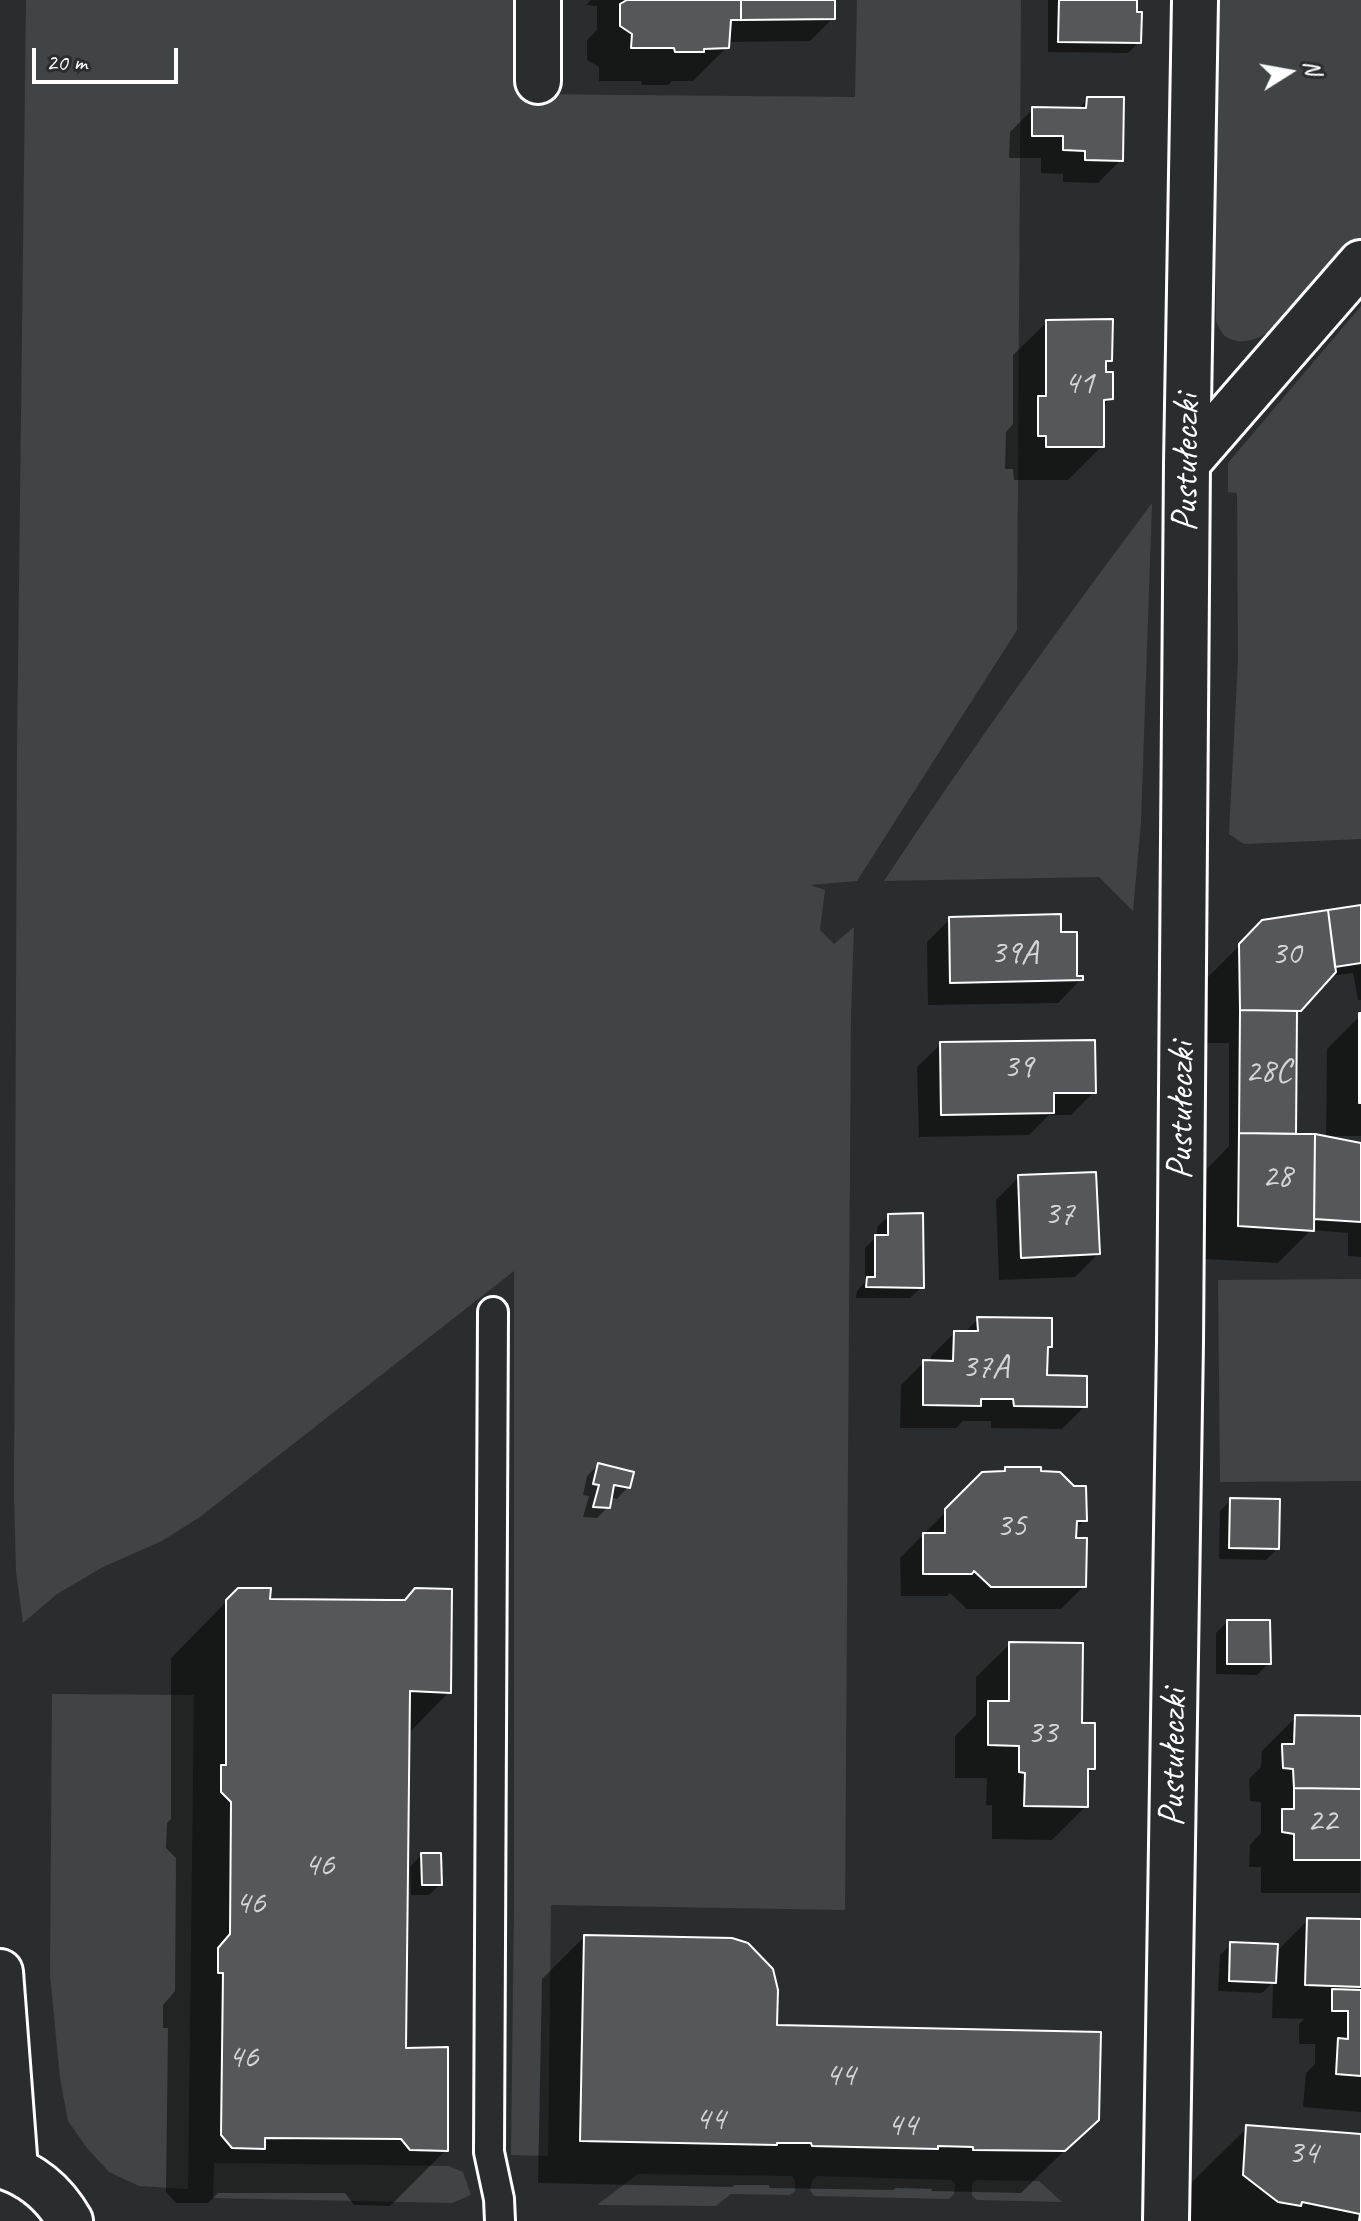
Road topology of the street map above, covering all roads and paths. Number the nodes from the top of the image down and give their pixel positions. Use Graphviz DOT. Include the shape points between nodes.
graph roads {
  1 [pos="538,0"];
  2 [pos="1195,0"];
  3 [pos="538,81"];
  4 [pos="1361,263"];
  5 [pos="1187,463"];
  6 [pos="493,1312"];
  7 [pos="0,1972"];
  8 [pos="8,2167"];
  9 [pos="70,2221"];
  10 [pos="500,2221"];
  11 [pos="1166,2221"];
  1 -- 3 [label="street"];
  2 -- 5 [label="street, Pustułeczki"];
  4 -- 5 [label="street"];
  5 -- 11 [label="street, Pustułeczki"];
  6 -- 10 [label="lane" via="489,2152"];
  7 -- 8 [label="street"];
  8 -- 9 [label="street" via="40,2184"];
}
